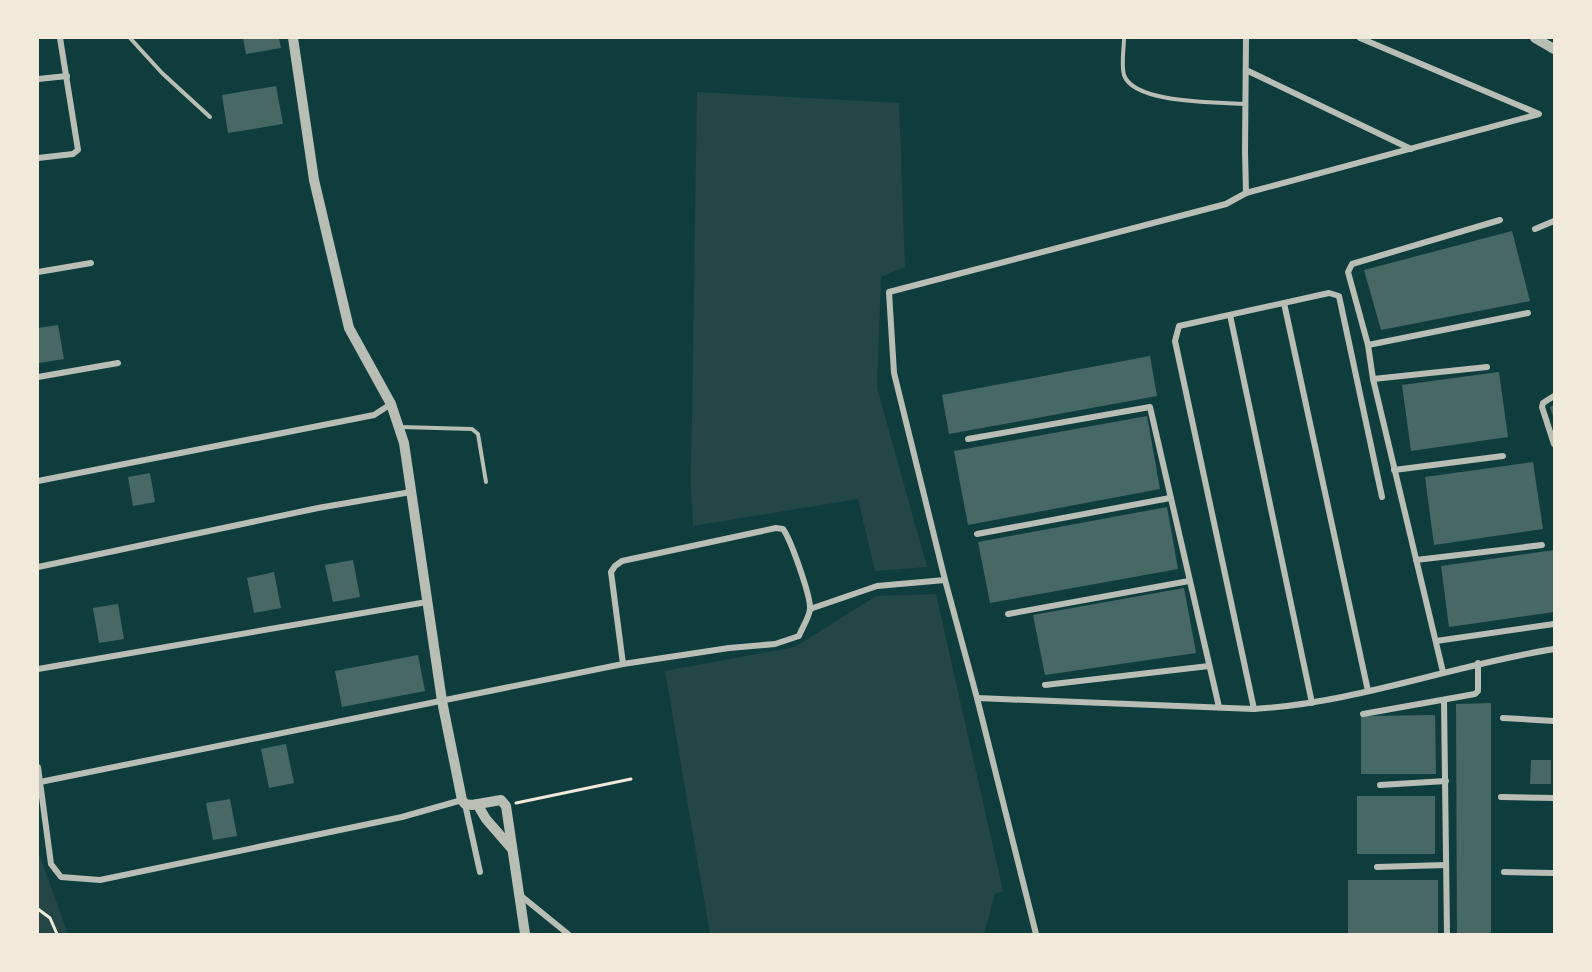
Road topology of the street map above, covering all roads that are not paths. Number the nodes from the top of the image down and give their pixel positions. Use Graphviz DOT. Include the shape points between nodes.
graph roads {
  1 [pos="60,38"];
  2 [pos="130,38"];
  3 [pos="292,38"];
  4 [pos="1124,38"];
  5 [pos="1246,38"];
  6 [pos="1360,38"];
  7 [pos="1535,38"];
  8 [pos="1554,49"];
  9 [pos="1246,70"];
  10 [pos="67,76"];
  11 [pos="38,79"];
  12 [pos="1246,104"];
  13 [pos="210,117"];
  14 [pos="1411,149"];
  15 [pos="38,158"];
  16 [pos="1246,194"];
  17 [pos="1500,220"];
  18 [pos="1554,222"];
  19 [pos="1535,229"];
  20 [pos="91,263"];
  21 [pos="38,272"];
  22 [pos="1284,303"];
  23 [pos="1528,313"];
  24 [pos="1230,315"];
  25 [pos="1368,345"];
  26 [pos="118,363"];
  27 [pos="1487,367"];
  28 [pos="38,377"];
  29 [pos="1373,379"];
  30 [pos="1554,396"];
  31 [pos="391,404"];
  32 [pos="399,427"];
  33 [pos="968,439"];
  34 [pos="1554,444"];
  35 [pos="1503,456"];
  36 [pos="1394,470"];
  37 [pos="38,481"];
  38 [pos="486,482"];
  39 [pos="411,492"];
  40 [pos="1382,497"];
  41 [pos="1170,498"];
  42 [pos="977,534"];
  43 [pos="1542,545"];
  44 [pos="1416,560"];
  45 [pos="38,567"];
  46 [pos="945,580"];
  47 [pos="1189,581"];
  48 [pos="428,602"];
  49 [pos="810,609"];
  50 [pos="1008,614"];
  51 [pos="1554,624"];
  52 [pos="1436,641"];
  53 [pos="1554,648"];
  54 [pos="1478,663"];
  55 [pos="624,664"];
  56 [pos="1209,666"];
  57 [pos="38,669"];
  58 [pos="1443,672"];
  59 [pos="1045,685"];
  60 [pos="1368,691"];
  61 [pos="977,698"];
  62 [pos="1444,700"];
  63 [pos="442,701"];
  64 [pos="1312,703"];
  65 [pos="1219,707"];
  66 [pos="1254,709"];
  67 [pos="1363,714"];
  68 [pos="1503,718"];
  69 [pos="1554,721"];
  70 [pos="38,767"];
  71 [pos="1446,781"];
  72 [pos="39,782"];
  73 [pos="1380,785"];
  74 [pos="1501,797"];
  75 [pos="1554,798"];
  76 [pos="468,803"];
  77 [pos="512,849"];
  78 [pos="1446,866"];
  79 [pos="1377,867"];
  80 [pos="480,872"];
  81 [pos="1504,872"];
  82 [pos="1554,873"];
  83 [pos="519,894"];
  84 [pos="525,934"];
  85 [pos="568,934"];
  86 [pos="1036,934"];
  87 [pos="1447,934"];
  1 -- 10 [label="street"];
  2 -- 13 [label="lane"];
  3 -- 31 [label="street" via="314,180 349,328"];
  4 -- 12 [label="lane" via="1124,74 1133,88 1161,98"];
  5 -- 9 [label="street"];
  6 -- 14 [label="street" via="1539,114"];
  7 -- 8 [label="street"];
  9 -- 12 [label="street"];
  9 -- 14 [label="street"];
  10 -- 11 [label="street"];
  10 -- 15 [label="street" via="78,150"];
  12 -- 16 [label="street"];
  14 -- 16 [label="street"];
  16 -- 46 [label="street" via="1226,204 889,292 894,373"];
  17 -- 25 [label="street" via="1352,264 1348,272"];
  18 -- 19 [label="street"];
  20 -- 21 [label="street"];
  22 -- 24 [label="street"];
  22 -- 40 [label="street" via="1329,293 1339,296"];
  22 -- 60 [label="street"];
  23 -- 25 [label="street"];
  24 -- 64 [label="street"];
  24 -- 66 [label="street" via="1179,326 1175,341"];
  25 -- 29 [label="street"];
  26 -- 28 [label="street"];
  27 -- 29 [label="street"];
  29 -- 36 [label="street"];
  30 -- 34 [label="street" via="1542,407"];
  31 -- 32 [label="street"];
  31 -- 37 [label="street" via="374,415"];
  32 -- 38 [label="lane" via="472,429 478,434"];
  32 -- 39 [label="street"];
  33 -- 41 [label="street" via="1150,407"];
  35 -- 36 [label="street"];
  36 -- 44 [label="street"];
  39 -- 45 [label="street"];
  39 -- 48 [label="street"];
  41 -- 42 [label="street"];
  41 -- 47 [label="street"];
  43 -- 44 [label="street"];
  44 -- 52 [label="street"];
  46 -- 49 [label="street" via="877,586"];
  46 -- 61 [label="street"];
  47 -- 50 [label="street"];
  47 -- 56 [label="street"];
  48 -- 57 [label="street"];
  48 -- 63 [label="street"];
  49 -- 55 [label="street" via="799,636 775,644"];
  49 -- 55 [label="street" via="783,529 622,561 611,572"];
  51 -- 52 [label="street"];
  52 -- 58 [label="street"];
  53 -- 54 [label="street"];
  54 -- 58 [label="street"];
  54 -- 62 [label="street" via="1478,691"];
  55 -- 63 [label="street"];
  56 -- 59 [label="street"];
  56 -- 65 [label="street"];
  58 -- 60 [label="street"];
  60 -- 64 [label="street"];
  61 -- 65 [label="street"];
  61 -- 86 [label="street"];
  62 -- 67 [label="street"];
  62 -- 71 [label="street"];
  63 -- 72 [label="street"];
  63 -- 76 [label="street"];
  64 -- 66 [label="street"];
  65 -- 66 [label="street"];
  68 -- 69 [label="street"];
  70 -- 72 [label="street"];
  71 -- 73 [label="street"];
  71 -- 78 [label="street"];
  72 -- 76 [label="street" via="51,864 61,878 100,880"];
  74 -- 75 [label="street"];
  76 -- 77 [label="street"];
  76 -- 77 [label="street" via="501,800 506,806"];
  76 -- 80 [label="street"];
  77 -- 83 [label="street"];
  78 -- 79 [label="street"];
  78 -- 87 [label="street"];
  81 -- 82 [label="street"];
  83 -- 84 [label="street"];
  83 -- 85 [label="street"];
}
